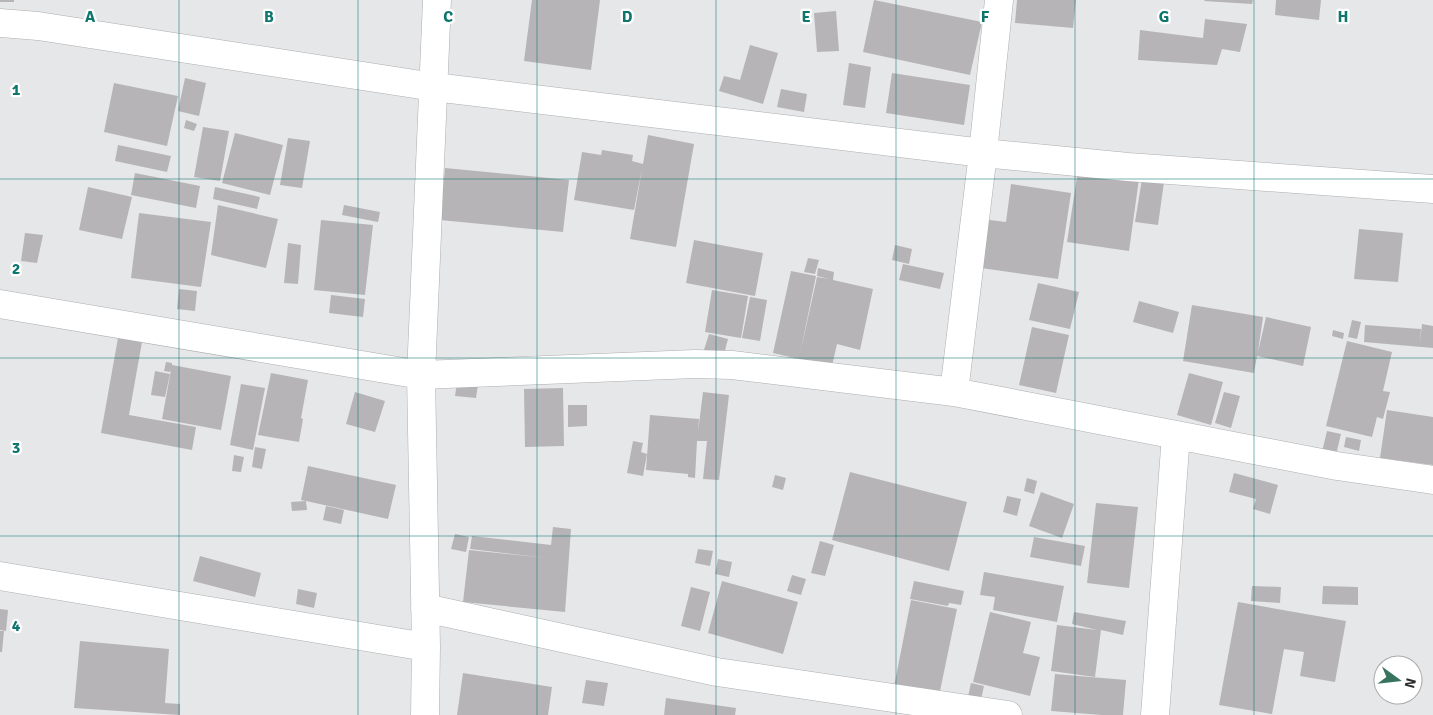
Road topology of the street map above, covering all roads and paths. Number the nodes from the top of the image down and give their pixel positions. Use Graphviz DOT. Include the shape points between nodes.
graph roads {
  1 [pos="437,0"];
  2 [pos="999,0"];
  3 [pos="0,24"];
  4 [pos="434,87"];
  5 [pos="984,153"];
  6 [pos="1433,189"];
  7 [pos="0,304"];
  8 [pos="422,375"];
  9 [pos="954,392"];
  10 [pos="1176,435"];
  11 [pos="1433,480"];
  12 [pos="0,576"];
  13 [pos="425,608"];
  14 [pos="426,647"];
  15 [pos="425,715"];
  16 [pos="1008,715"];
  17 [pos="1155,715"];
  1 -- 4 [label="street"];
  2 -- 5 [label="street"];
  3 -- 4 [label="street" via="38,26"];
  4 -- 5 [label="street"];
  4 -- 8 [label="street"];
  5 -- 6 [label="street"];
  5 -- 9 [label="street"];
  7 -- 8 [label="street"];
  8 -- 9 [label="street" via="732,365"];
  8 -- 13 [label="street"];
  9 -- 10 [label="street"];
  10 -- 11 [label="street" via="1337,466"];
  10 -- 17 [label="street"];
  12 -- 14 [label="street"];
  13 -- 14 [label="street"];
  13 -- 16 [label="street" via="717,672"];
  14 -- 15 [label="street"];
}
